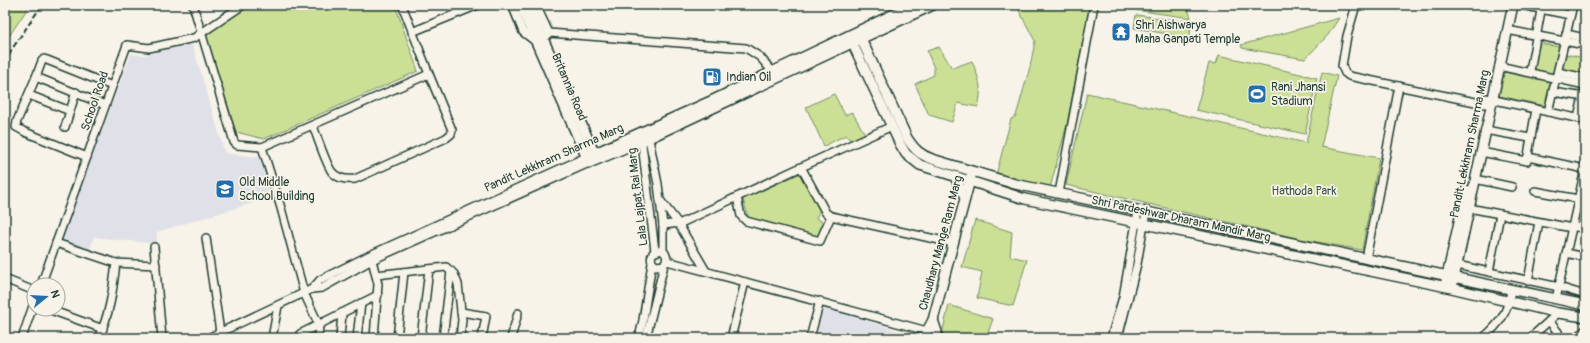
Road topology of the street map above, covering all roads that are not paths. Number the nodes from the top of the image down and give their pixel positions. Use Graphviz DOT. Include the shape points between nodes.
graph roads {
  1 [pos="193,5"];
  2 [pos="243,5"];
  3 [pos="402,5"];
  4 [pos="478,5"];
  5 [pos="512,5"];
  6 [pos="520,5"];
  7 [pos="528,5"];
  8 [pos="536,5"];
  9 [pos="913,5"];
  10 [pos="933,5"];
  11 [pos="1094,5"];
  12 [pos="1356,5"];
  13 [pos="1507,5"];
  14 [pos="1513,5"];
  15 [pos="1521,5"];
  16 [pos="1573,5"];
  17 [pos="1542,7"];
  18 [pos="462,8"];
  19 [pos="1570,15"];
  20 [pos="1507,30"];
  21 [pos="412,32"];
  22 [pos="549,32"];
  23 [pos="202,33"];
  24 [pos="1537,36"];
  25 [pos="1565,37"];
  26 [pos="855,38"];
  27 [pos="1585,38"];
  28 [pos="540,43"];
  29 [pos="1585,45"];
  30 [pos="1499,66"];
  31 [pos="772,71"];
  32 [pos="1530,72"];
  33 [pos="429,74"];
  34 [pos="1557,75"];
  35 [pos="36,77"];
  36 [pos="1585,78"];
  37 [pos="1585,85"];
  38 [pos="112,86"];
  39 [pos="1399,86"];
  40 [pos="76,92"];
  41 [pos="1553,92"];
  42 [pos="1584,94"];
  43 [pos="29,95"];
  44 [pos="1488,100"];
  45 [pos="105,105"];
  46 [pos="1536,109"];
  47 [pos="70,111"];
  48 [pos="1548,112"];
  49 [pos="1581,119"];
  50 [pos="313,126"];
  51 [pos="892,126"];
  52 [pos="65,127"];
  53 [pos="1486,130"];
  54 [pos="645,136"];
  55 [pos="1530,138"];
  56 [pos="262,147"];
  57 [pos="1481,152"];
  58 [pos="87,157"];
  59 [pos="1528,157"];
  60 [pos="592,158"];
  61 [pos="801,167"];
  62 [pos="1585,169"];
  63 [pos="973,171"];
  64 [pos="955,176"];
  65 [pos="1475,179"];
  66 [pos="970,182"];
  67 [pos="1512,187"];
  68 [pos="1536,191"];
  69 [pos="1059,194"];
  70 [pos="738,196"];
  71 [pos="965,198"];
  72 [pos="1581,198"];
  73 [pos="660,200"];
  74 [pos="1469,208"];
  75 [pos="1142,211"];
  76 [pos="1500,214"];
  77 [pos="830,216"];
  78 [pos="1539,222"];
  79 [pos="678,223"];
  80 [pos="1140,223"];
  81 [pos="663,225"];
  82 [pos="1572,227"];
  83 [pos="1585,229"];
  84 [pos="206,238"];
  85 [pos="56,243"];
  86 [pos="952,243"];
  87 [pos="154,247"];
  88 [pos="655,251"];
  89 [pos="663,251"];
  90 [pos="1566,253"];
  91 [pos="1585,257"];
  92 [pos="1366,259"];
  93 [pos="372,260"];
  94 [pos="116,263"];
  95 [pos="652,263"];
  96 [pos="665,263"];
  97 [pos="156,265"];
  98 [pos="1457,265"];
  99 [pos="429,269"];
  100 [pos="451,271"];
  101 [pos="706,271"];
  102 [pos="404,272"];
  103 [pos="1488,272"];
  104 [pos="376,275"];
  105 [pos="1451,276"];
  106 [pos="44,277"];
  107 [pos="5,280"];
  108 [pos="1528,281"];
  109 [pos="745,282"];
  110 [pos="1448,287"];
  111 [pos="1559,287"];
  112 [pos="26,288"];
  113 [pos="312,290"];
  114 [pos="1511,290"];
  115 [pos="304,293"];
  116 [pos="378,295"];
  117 [pos="1585,295"];
  118 [pos="1556,299"];
  119 [pos="820,301"];
  120 [pos="1509,301"];
  121 [pos="361,303"];
  122 [pos="1585,305"];
  123 [pos="278,306"];
  124 [pos="461,312"];
  125 [pos="1558,312"];
  126 [pos="342,313"];
  127 [pos="518,313"];
  128 [pos="66,316"];
  129 [pos="29,317"];
  130 [pos="1585,317"];
  131 [pos="933,320"];
  132 [pos="1549,321"];
  133 [pos="319,325"];
  134 [pos="102,329"];
  135 [pos="1585,330"];
  136 [pos="220,332"];
  137 [pos="926,334"];
  138 [pos="1485,337"];
  139 [pos="22,338"];
  140 [pos="98,338"];
  141 [pos="162,338"];
  142 [pos="208,338"];
  143 [pos="272,338"];
  144 [pos="297,338"];
  145 [pos="318,338"];
  146 [pos="340,338"];
  147 [pos="357,338"];
  148 [pos="374,338"];
  149 [pos="397,338"];
  150 [pos="421,338"];
  151 [pos="443,338"];
  152 [pos="460,338"];
  153 [pos="482,338"];
  154 [pos="512,338"];
  155 [pos="639,338"];
  156 [pos="646,338"];
  157 [pos="731,338"];
  158 [pos="810,338"];
  159 [pos="936,338"];
  160 [pos="1111,338"];
  161 [pos="1118,338"];
  162 [pos="1530,338"];
  163 [pos="1552,338"];
  164 [pos="1577,338"];
  1 -- 23 [label="street"];
  2 -- 23 [label="street, School Road"];
  3 -- 21 [label="street"];
  4 -- 18 [label="street"];
  5 -- 28 [label="street" via="523,32"];
  6 -- 28 [label="main road"];
  7 -- 28 [label="main road"];
  8 -- 22 [label="street"];
  9 -- 26 [label="main road, Pandit Lekkhram Sharma Marg"];
  10 -- 26 [label="main road, Pandit Lekkhram Sharma Marg"];
  11 -- 69 [label="street"];
  12 -- 39 [label="street" via="1342,66 1345,73"];
  13 -- 44 [label="main road, Pandit Lekkhram Sharma Marg"];
  14 -- 20 [label="main road, Pandit Lekkhram Sharma Marg"];
  15 -- 17 [label="street"];
  16 -- 19 [label="street"];
  17 -- 19 [label="street"];
  17 -- 24 [label="street"];
  18 -- 21 [label="street"];
  19 -- 25 [label="street"];
  20 -- 24 [label="street"];
  20 -- 30 [label="main road, Pandit Lekkhram Sharma Marg"];
  21 -- 33 [label="street"];
  22 -- 28 [label="street"];
  22 -- 31 [label="street" via="746,48 760,57"];
  23 -- 38 [label="street, School Road" via="194,38 150,48 127,45"];
  23 -- 56 [label="street" via="234,142 242,146"];
  24 -- 25 [label="street"];
  24 -- 32 [label="street"];
  25 -- 27 [label="street"];
  25 -- 29 [label="street"];
  25 -- 34 [label="street"];
  26 -- 31 [label="main road, Pandit Lekkhram Sharma Marg"];
  26 -- 51 [label="main road, Shri Pardeshwar Dharam Mandir Marg"];
  26 -- 54 [label="main road, Pandit Lekkhram Sharma Marg"];
  26 -- 63 [label="main road, Shri Pardeshwar Dharam Mandir Marg" via="913,148 926,157"];
  28 -- 60 [label="main road, Britannia Road"];
  30 -- 32 [label="street"];
  30 -- 44 [label="main road, Pandit Lekkhram Sharma Marg"];
  31 -- 54 [label="main road, Pandit Lekkhram Sharma Marg"];
  32 -- 34 [label="street"];
  33 -- 50 [label="street"];
  33 -- 50 [label="street" via="452,130 446,138 354,179 345,179 331,171"];
  34 -- 36 [label="street"];
  34 -- 37 [label="street"];
  34 -- 41 [label="street"];
  35 -- 38 [label="street" via="44,59"];
  35 -- 40 [label="street"];
  35 -- 43 [label="street"];
  38 -- 45 [label="street, School Road"];
  39 -- 44 [label="street"];
  39 -- 92 [label="street"];
  40 -- 45 [label="street"];
  40 -- 47 [label="street"];
  41 -- 42 [label="street"];
  41 -- 48 [label="street"];
  42 -- 49 [label="street"];
  43 -- 47 [label="street"];
  43 -- 58 [label="street" via="16,127"];
  44 -- 46 [label="street"];
  44 -- 53 [label="main road, Pandit Lekkhram Sharma Marg"];
  44 -- 105 [label="main road, Pandit Lekkhram Sharma Marg"];
  45 -- 58 [label="street, School Road"];
  46 -- 48 [label="street"];
  46 -- 55 [label="street"];
  47 -- 52 [label="street"];
  48 -- 49 [label="street"];
  50 -- 56 [label="street"];
  51 -- 61 [label="street"];
  51 -- 64 [label="main road, Shri Pardeshwar Dharam Mandir Marg" via="912,160"];
  53 -- 55 [label="street"];
  53 -- 57 [label="main road, Pandit Lekkhram Sharma Marg"];
  54 -- 60 [label="main road, Pandit Lekkhram Sharma Marg"];
  54 -- 73 [label="street, Lala Lajpat Rai Marg"];
  54 -- 88 [label="street, Lala Lajpat Rai Marg"];
  55 -- 59 [label="street"];
  56 -- 115 [label="street"];
  57 -- 59 [label="street" via="1527,161"];
  57 -- 65 [label="main road, Pandit Lekkhram Sharma Marg"];
  58 -- 85 [label="street, School Road"];
  59 -- 62 [label="street"];
  60 -- 93 [label="street"];
  60 -- 113 [label="street, Pandit Lekkhram Sharma Marg" via="370,255 320,280"];
  61 -- 70 [label="street"];
  61 -- 77 [label="street"];
  62 -- 72 [label="street"];
  63 -- 66 [label="main road, Chaudhary Mange Ram Marg"];
  63 -- 69 [label="main road, Shri Pardeshwar Dharam Mandir Marg"];
  64 -- 66 [label="main road, Shri Pardeshwar Dharam Mandir Marg"];
  64 -- 71 [label="main road"];
  65 -- 67 [label="street"];
  65 -- 74 [label="main road, Pandit Lekkhram Sharma Marg"];
  66 -- 71 [label="main road, Chaudhary Mange Ram Marg"];
  66 -- 80 [label="main road, Shri Pardeshwar Dharam Mandir Marg" via="1025,199"];
  68 -- 72 [label="street"];
  69 -- 75 [label="main road, Shri Pardeshwar Dharam Mandir Marg"];
  70 -- 77 [label="street" via="741,216 746,221 820,240"];
  70 -- 79 [label="street"];
  71 -- 86 [label="main road, Chaudhary Mange Ram Marg"];
  72 -- 82 [label="street"];
  73 -- 79 [label="street"];
  73 -- 81 [label="street, Lala Lajpat Rai Marg"];
  74 -- 76 [label="street"];
  74 -- 98 [label="main road, Pandit Lekkhram Sharma Marg"];
  75 -- 80 [label="street"];
  75 -- 92 [label="main road, Shri Pardeshwar Dharam Mandir Marg"];
  76 -- 78 [label="street"];
  76 -- 103 [label="street"];
  77 -- 86 [label="street"];
  78 -- 82 [label="street"];
  78 -- 108 [label="street"];
  79 -- 81 [label="street"];
  79 -- 101 [label="street"];
  80 -- 110 [label="main road, Shri Pardeshwar Dharam Mandir Marg"];
  80 -- 160 [label="street"];
  80 -- 161 [label="street" via="1136,271"];
  81 -- 89 [label="street, Lala Lajpat Rai Marg"];
  82 -- 83 [label="street"];
  82 -- 90 [label="street"];
  84 -- 136 [label="street"];
  85 -- 94 [label="street"];
  85 -- 106 [label="street, School Road"];
  86 -- 131 [label="main road, Chaudhary Mange Ram Marg"];
  87 -- 97 [label="street"];
  88 -- 89 [label="street"];
  88 -- 95 [label="street" via="651,258"];
  89 -- 96 [label="street" via="667,256"];
  90 -- 91 [label="street"];
  90 -- 111 [label="street"];
  92 -- 105 [label="main road, Shri Pardeshwar Dharam Mandir Marg"];
  93 -- 104 [label="street"];
  93 -- 113 [label="street" via="322,288"];
  94 -- 97 [label="street"];
  94 -- 134 [label="street"];
  95 -- 96 [label="street" via="656,266"];
  95 -- 155 [label="street"];
  96 -- 101 [label="street"];
  96 -- 156 [label="street"];
  97 -- 141 [label="street"];
  98 -- 103 [label="street"];
  98 -- 105 [label="main road, Pandit Lekkhram Sharma Marg"];
  99 -- 100 [label="street" via="446,267"];
  99 -- 102 [label="street"];
  99 -- 150 [label="street"];
  100 -- 124 [label="street" via="458,284"];
  100 -- 151 [label="street"];
  101 -- 109 [label="street"];
  102 -- 104 [label="street"];
  102 -- 149 [label="street"];
  103 -- 108 [label="street"];
  104 -- 116 [label="street"];
  105 -- 110 [label="main road, Pandit Lekkhram Sharma Marg"];
  105 -- 114 [label="main road, Shri Pardeshwar Dharam Mandir Marg"];
  107 -- 112 [label="street"];
  108 -- 111 [label="street"];
  109 -- 119 [label="street"];
  109 -- 157 [label="street"];
  110 -- 120 [label="main road, Shri Pardeshwar Dharam Mandir Marg"];
  111 -- 117 [label="street"];
  111 -- 118 [label="street"];
  113 -- 115 [label="street, Pandit Lekkhram Sharma Marg"];
  114 -- 118 [label="main road, Shri Pardeshwar Dharam Mandir Marg"];
  114 -- 120 [label="street"];
  115 -- 123 [label="street, Pandit Lekkhram Sharma Marg"];
  115 -- 133 [label="street"];
  116 -- 121 [label="street"];
  116 -- 148 [label="street"];
  118 -- 122 [label="main road, Shri Pardeshwar Dharam Mandir Marg"];
  119 -- 137 [label="street"];
  119 -- 158 [label="street"];
  120 -- 125 [label="main road, Shri Pardeshwar Dharam Mandir Marg"];
  120 -- 138 [label="street" via="1504,315"];
  121 -- 126 [label="street"];
  121 -- 147 [label="street"];
  123 -- 136 [label="street, Pandit Lekkhram Sharma Marg"];
  123 -- 143 [label="street"];
  124 -- 152 [label="street"];
  124 -- 153 [label="street" via="486,316"];
  125 -- 130 [label="main road, Shri Pardeshwar Dharam Mandir Marg"];
  125 -- 132 [label="street"];
  126 -- 133 [label="street"];
  126 -- 146 [label="street"];
  127 -- 154 [label="street"];
  128 -- 134 [label="street"];
  129 -- 139 [label="street"];
  131 -- 137 [label="main road, Chaudhary Mange Ram Marg"];
  131 -- 159 [label="main road, Chaudhary Mange Ram Marg"];
  132 -- 162 [label="street"];
  132 -- 163 [label="street" via="1558,332"];
  133 -- 144 [label="street"];
  133 -- 145 [label="street"];
  134 -- 140 [label="street"];
  135 -- 164 [label="street"];
  136 -- 142 [label="street, Pandit Lekkhram Sharma Marg"];
}
